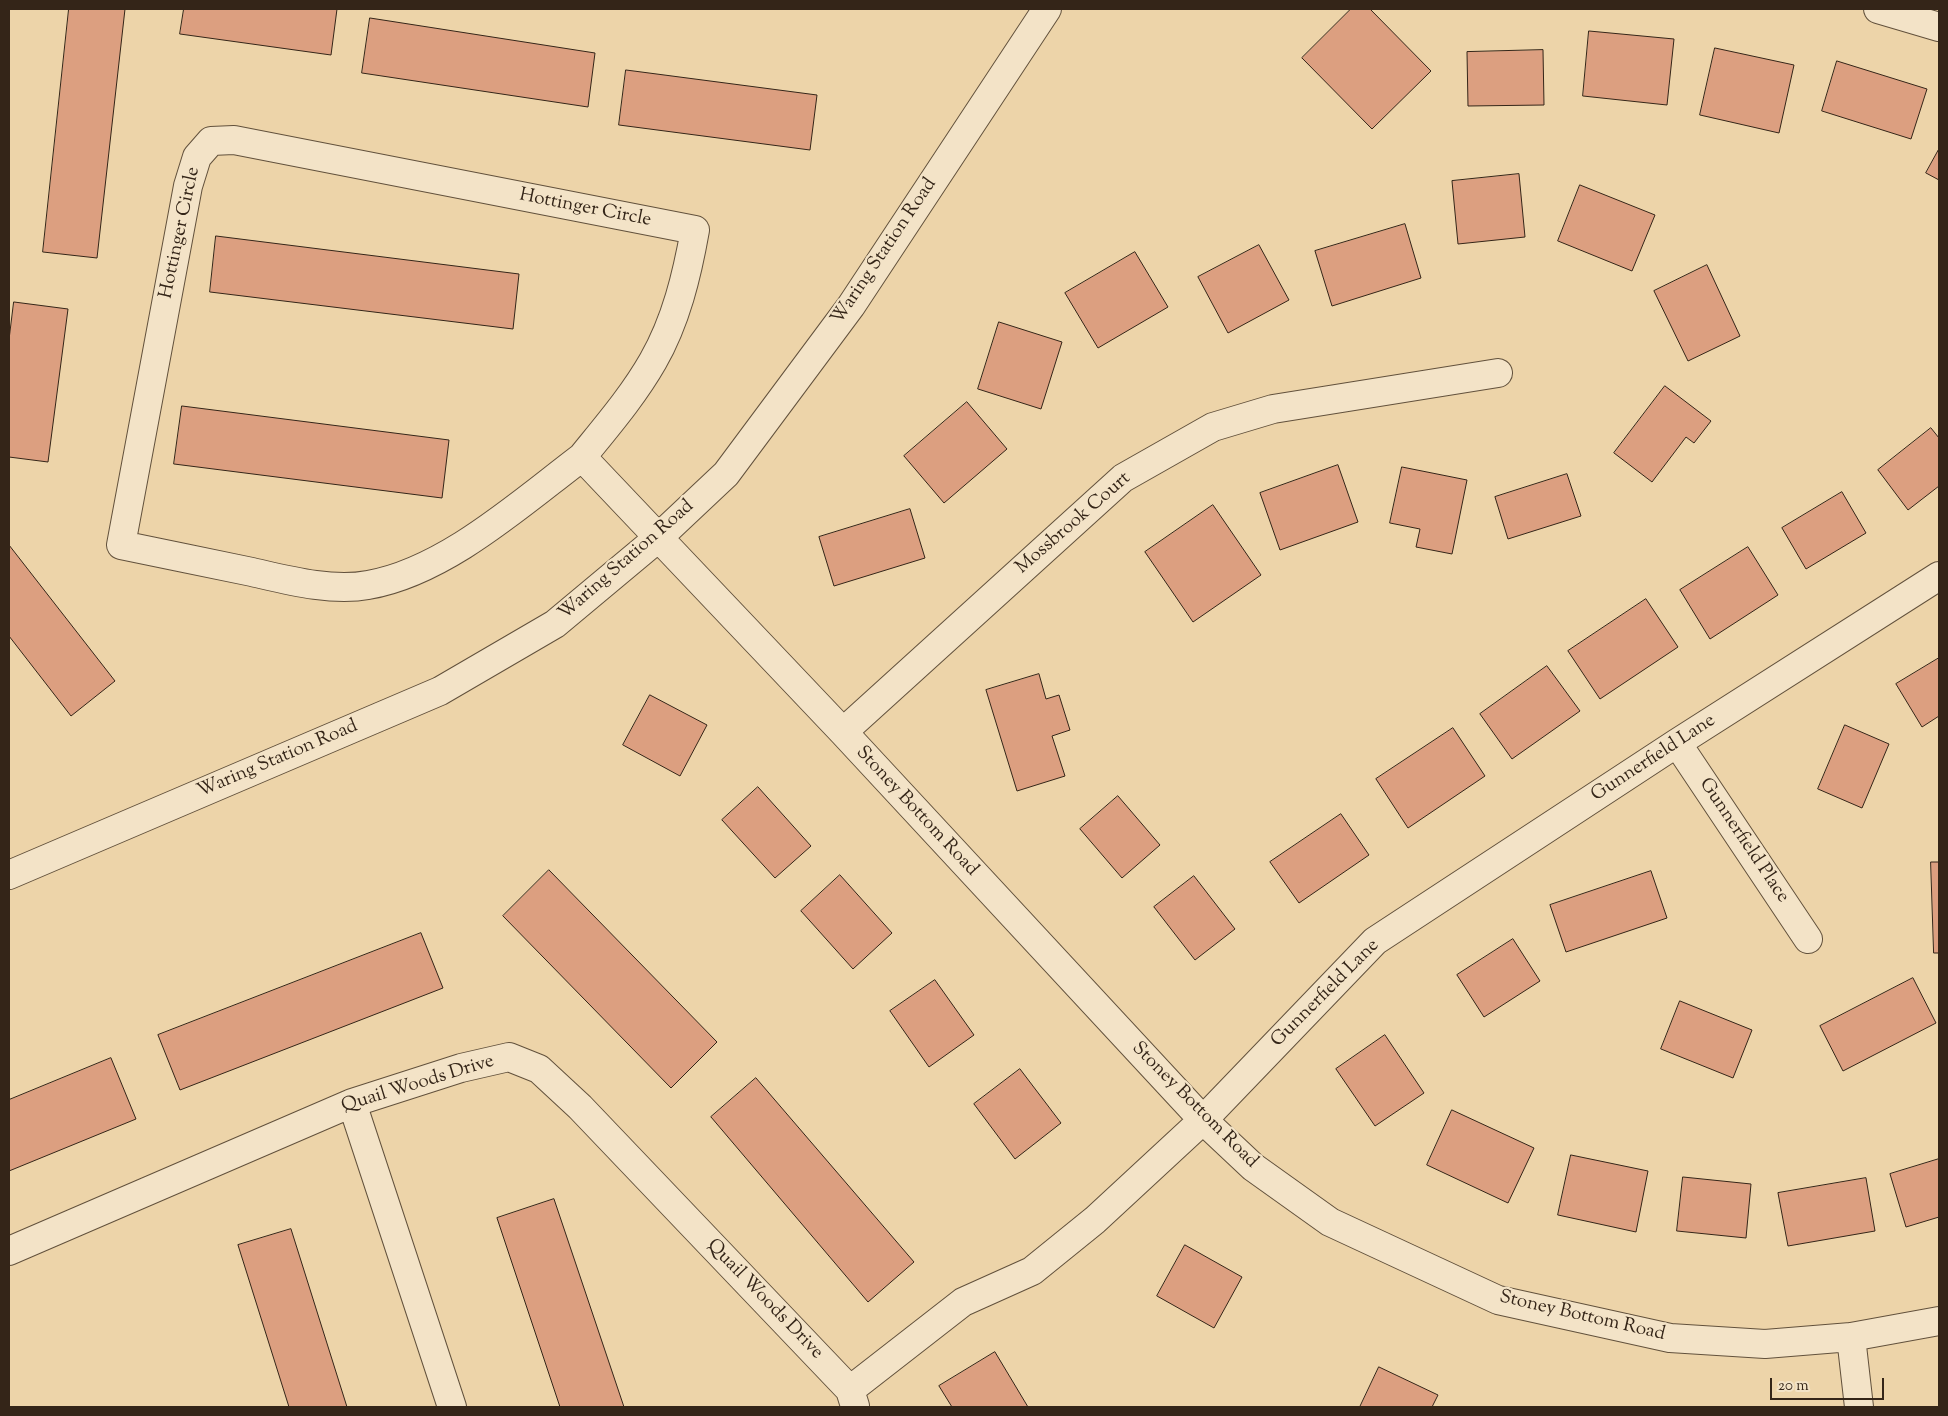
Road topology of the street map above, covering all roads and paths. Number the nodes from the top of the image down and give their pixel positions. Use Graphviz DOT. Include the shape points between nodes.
graph roads {
  1 [pos="1047,9"];
  2 [pos="1878,9"];
  3 [pos="1939,27"];
  4 [pos="1498,373"];
  5 [pos="582,457"];
  6 [pos="658,538"];
  7 [pos="1939,576"];
  8 [pos="843,732"];
  9 [pos="1677,743"];
  10 [pos="9,875"];
  11 [pos="1808,939"];
  12 [pos="352,1103"];
  13 [pos="1203,1120"];
  14 [pos="9,1250"];
  15 [pos="1939,1321"];
  16 [pos="1851,1337"];
  17 [pos="853,1399"];
  18 [pos="452,1407"];
  19 [pos="1858,1407"];
  1 -- 6 [label="street, Waring Station Road" via="845,314 726,474"];
  2 -- 3 [label="street"];
  4 -- 8 [label="street, Mossbrook Court" via="1272,409 1213,427 1123,478"];
  5 -- 5 [label="street, Hottinger Circle" via="653,361 675,312 695,230 234,140 211,141 197,157 188,186 121,545 315,586 367,586 407,574 455,550"];
  5 -- 6 [label="street"];
  6 -- 8 [label="street, Stoney Bottom Road"];
  6 -- 10 [label="street, Waring Station Road" via="555,624 440,690"];
  7 -- 9 [label="street, Gunnerfield Lane"];
  8 -- 13 [label="street, Stoney Bottom Road"];
  9 -- 11 [label="street, Gunnerfield Place"];
  9 -- 13 [label="street, Gunnerfield Lane" via="1375,942"];
  12 -- 14 [label="street, Quail Woods Drive"];
  12 -- 17 [label="street, Quail Woods Drive" via="461,1068 509,1057 539,1069 580,1107"];
  12 -- 18 [label="street"];
  13 -- 16 [label="street, Stoney Bottom Road" via="1253,1168 1330,1222 1498,1300 1670,1338 1765,1344"];
  13 -- 17 [label="street, Gunnerfield Lane" via="1096,1220 1032,1271 963,1302"];
  15 -- 16 [label="street, Stoney Bottom Road"];
  16 -- 19 [label="street"];
}
